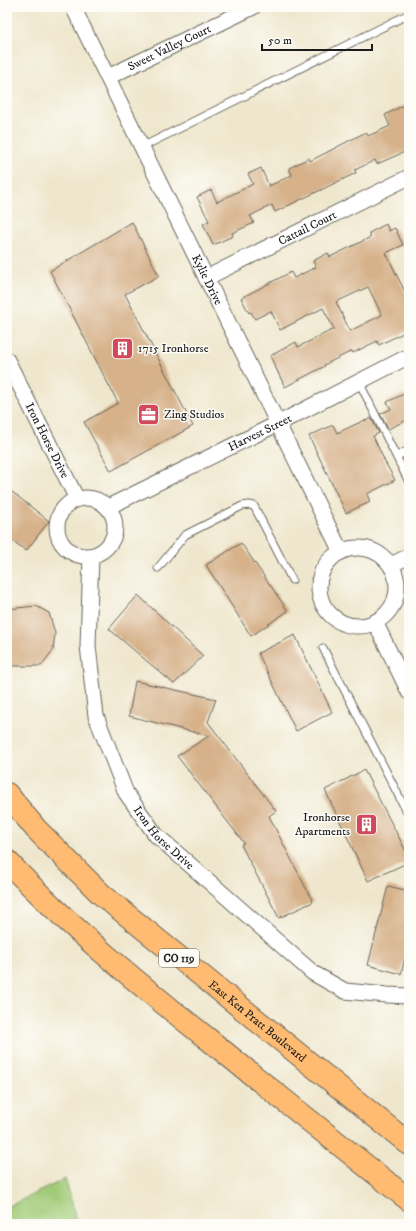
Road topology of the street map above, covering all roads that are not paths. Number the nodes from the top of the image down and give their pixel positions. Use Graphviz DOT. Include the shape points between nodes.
graph roads {
  1 [pos="73,7"];
  2 [pos="253,7"];
  3 [pos="409,14"];
  4 [pos="108,77"];
  5 [pos="142,148"];
  6 [pos="409,177"];
  7 [pos="206,278"];
  8 [pos="409,356"];
  9 [pos="7,360"];
  10 [pos="359,382"];
  11 [pos="279,423"];
  12 [pos="409,450"];
  13 [pos="397,456"];
  14 [pos="409,482"];
  15 [pos="77,499"];
  16 [pos="108,507"];
  17 [pos="341,552"];
  18 [pos="91,556"];
  19 [pos="409,556"];
  20 [pos="391,565"];
  21 [pos="158,568"];
  22 [pos="292,580"];
  23 [pos="375,622"];
  24 [pos="323,648"];
  25 [pos="409,692"];
  26 [pos="7,794"];
  27 [pos="409,816"];
  28 [pos="7,861"];
  29 [pos="409,996"];
  30 [pos="409,1144"];
  31 [pos="409,1200"];
  1 -- 4 [label="street, Kylie Drive"];
  2 -- 4 [label="street, Sweet Valley Court"];
  3 -- 5 [label="lane"];
  4 -- 5 [label="street, Kylie Drive"];
  5 -- 7 [label="street, Kylie Drive"];
  6 -- 7 [label="street, Cattail Court"];
  7 -- 11 [label="street, Kylie Drive"];
  8 -- 10 [label="street, Harvest Street"];
  9 -- 15 [label="street, Iron Horse Drive"];
  10 -- 11 [label="street, Harvest Street"];
  10 -- 13 [label="lane"];
  11 -- 16 [label="street, Harvest Street"];
  11 -- 17 [label="street, Kylie Drive"];
  12 -- 13 [label="lane"];
  13 -- 14 [label="lane"];
  15 -- 16 [label="street" via="97,499"];
  15 -- 18 [label="street" via="70,502 60,514 57,529 62,544 68,550 78,555"];
  16 -- 18 [label="street" via="115,519 113,540 104,551"];
  17 -- 20 [label="street" via="358,548 371,550"];
  17 -- 23 [label="street" via="325,566 320,578 319,591 323,604 331,615 342,623 355,626"];
  18 -- 29 [label="street, Iron Horse Drive" via="88,646 96,716 126,793 156,835 313,973 346,991"];
  19 -- 20 [label="street"];
  20 -- 23 [label="street" via="397,581 396,595 392,607 383,618"];
  21 -- 22 [label="lane" via="185,534 249,505 254,506"];
  23 -- 25 [label="street"];
  24 -- 27 [label="lane"];
  26 -- 30 [label="highway, East Ken Pratt Boulevard / CO 119" via="36,829 101,894"];
  28 -- 31 [label="highway" via="96,948"];
}
